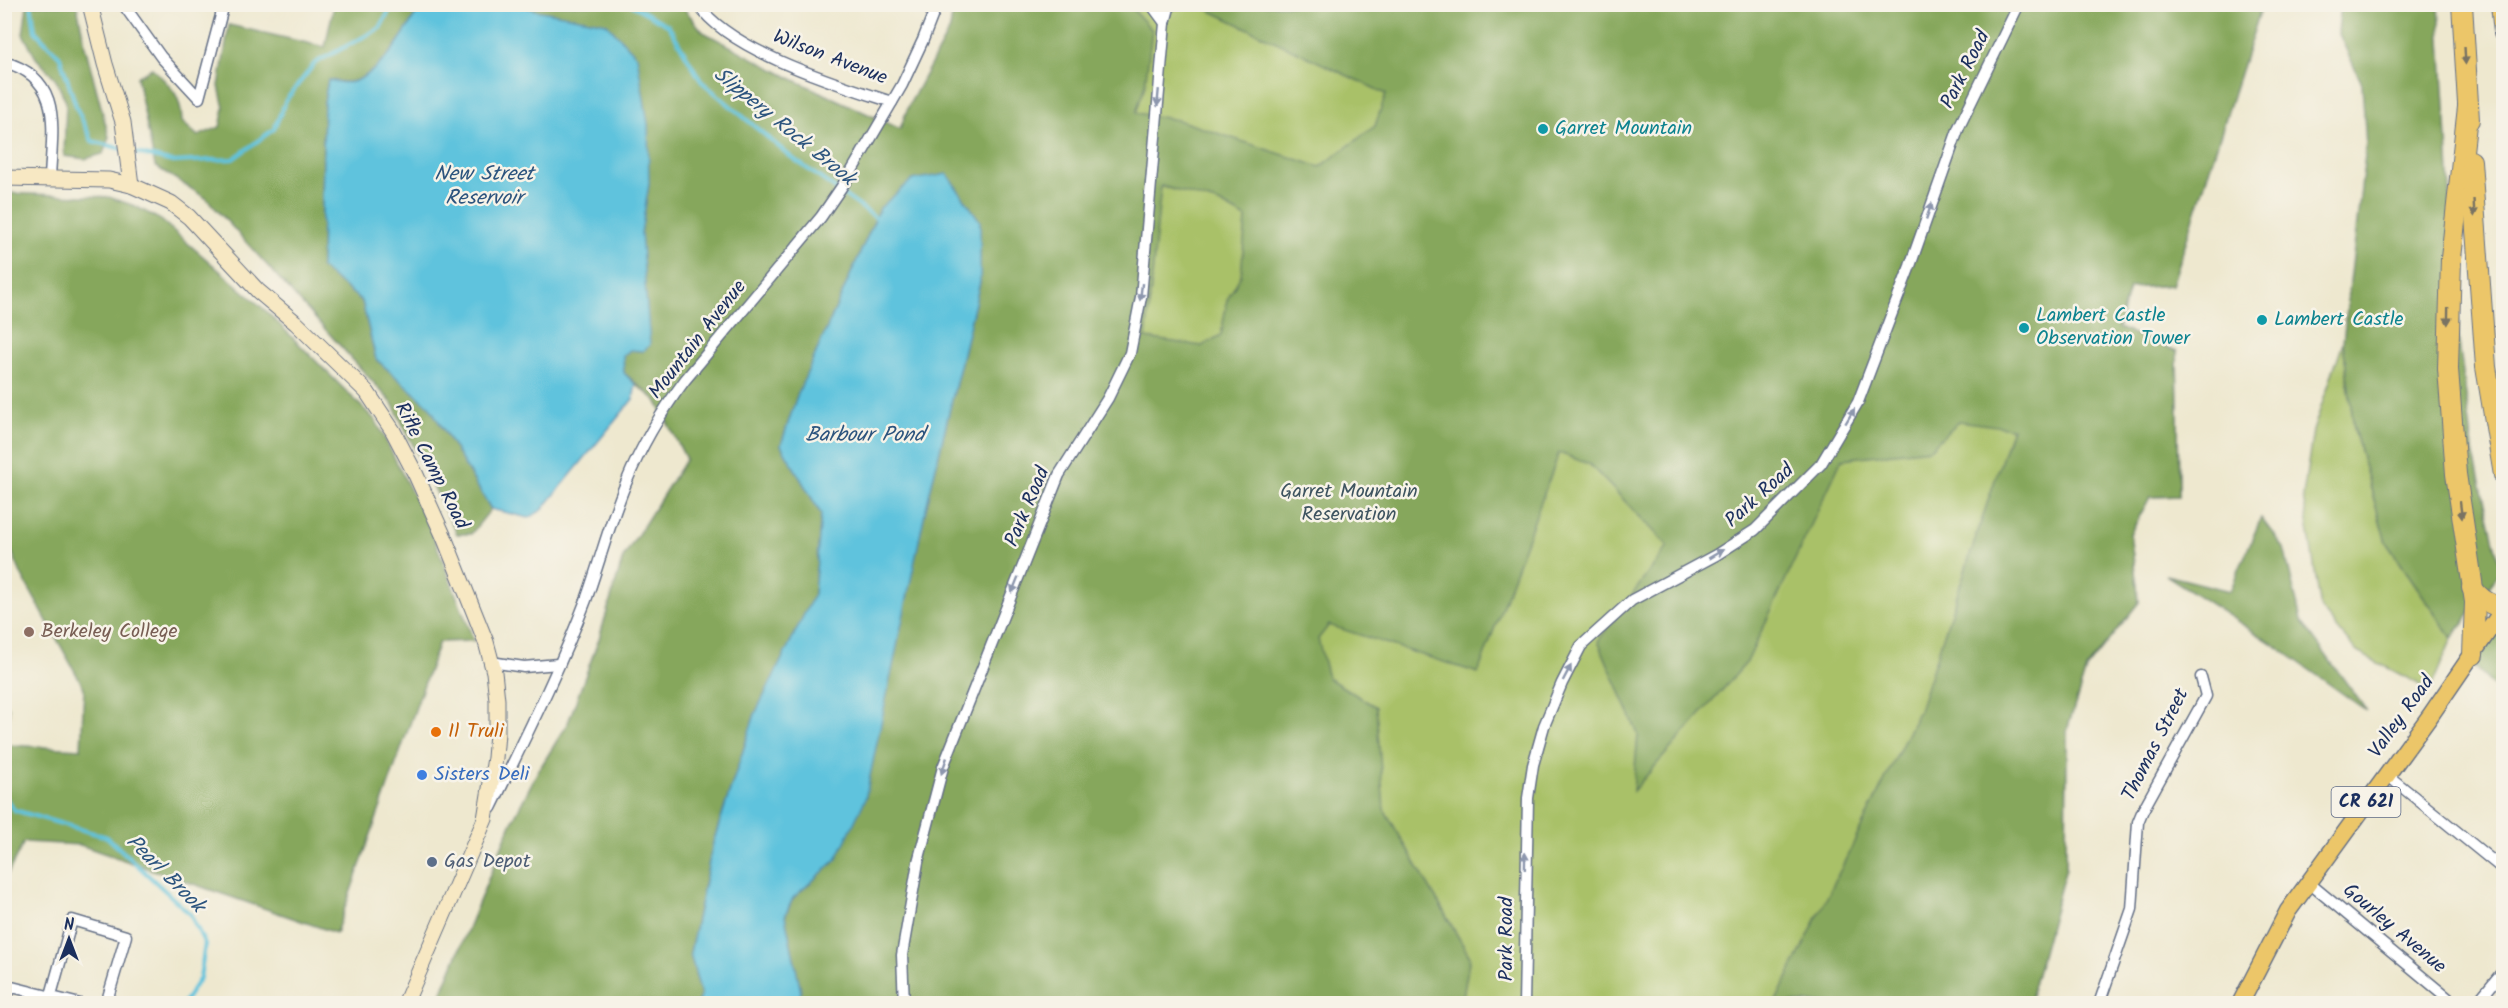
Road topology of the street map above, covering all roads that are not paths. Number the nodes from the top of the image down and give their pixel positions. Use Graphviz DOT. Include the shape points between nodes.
graph roads {
  1 [pos="90,4"];
  2 [pos="123,4"];
  3 [pos="224,4"];
  4 [pos="698,4"];
  5 [pos="937,4"];
  6 [pos="1151,4"];
  7 [pos="1170,4"];
  8 [pos="2019,4"];
  9 [pos="2462,4"];
  10 [pos="1165,23"];
  11 [pos="4,62"];
  12 [pos="892,102"];
  13 [pos="2468,107"];
  14 [pos="4,178"];
  15 [pos="50,178"];
  16 [pos="130,185"];
  17 [pos="2504,475"];
  18 [pos="2472,588"];
  19 [pos="2503,608"];
  20 [pos="2473,655"];
  21 [pos="491,662"];
  22 [pos="558,664"];
  23 [pos="2202,677"];
  24 [pos="2386,774"];
  25 [pos="485,819"];
  26 [pos="2504,870"];
  27 [pos="2308,882"];
  28 [pos="2504,970"];
  29 [pos="8,986"];
  30 [pos="51,995"];
  31 [pos="4,1002"];
  32 [pos="2242,1003"];
  33 [pos="80,1004"];
  34 [pos="106,1004"];
  35 [pos="405,1004"];
  36 [pos="904,1004"];
  37 [pos="1524,1004"];
  38 [pos="2099,1004"];
  39 [pos="2455,1004"];
  40 [pos="2476,1004"];
  1 -- 16 [label="street" via="123,122"];
  2 -- 3 [label="street" via="161,57 199,99"];
  4 -- 12 [label="street, Wilson Avenue" via="712,23 752,46 830,82"];
  5 -- 12 [label="street, Mountain Avenue"];
  6 -- 10 [label="street"];
  7 -- 10 [label="street, Park Road"];
  37 -- 8 [label="street, Park Road, one-way" via="1528,798 1544,726 1562,683 1581,646 1632,600 1755,530 1821,464 1858,402 1959,127"];
  9 -- 13 [label="highway, one-way"];
  10 -- 36 [label="street, Park Road, one-way" via="1141,297 1130,353 1108,398 1059,476 943,767 918,862 902,955"];
  11 -- 15 [label="street" via="33,75 43,85 49,100"];
  12 -- 22 [label="street, Mountain Avenue" via="852,173 821,217 670,401 627,481 585,601"];
  13 -- 17 [label="highway, one-way" via="2486,367"];
  13 -- 18 [label="highway, one-way" via="2451,258 2448,369 2456,474"];
  14 -- 15 [label="street, Rifle Camp Road"];
  15 -- 16 [label="street, Rifle Camp Road" via="109,180"];
  16 -- 21 [label="street, Rifle Camp Road" via="171,203 189,217 258,291 348,372 380,409 444,537"];
  18 -- 19 [label="highway" via="2490,604"];
  18 -- 20 [label="highway"];
  19 -- 20 [label="main road, Valley Road / CR 621"];
  20 -- 24 [label="main road, Valley Road / CR 621"];
  21 -- 22 [label="street" via="524,667"];
  21 -- 25 [label="street, Rifle Camp Road" via="497,733"];
  22 -- 25 [label="street, Mountain Avenue"];
  23 -- 38 [label="street, Thomas Street" via="2206,696 2138,822 2132,909"];
  24 -- 26 [label="street"];
  24 -- 27 [label="main road, Valley Road / CR 621"];
  25 -- 35 [label="street, Rifle Camp Road"];
  27 -- 32 [label="main road, Valley Road / CR 621" via="2288,911"];
  27 -- 39 [label="street, Gourley Avenue"];
  28 -- 40 [label="street"];
  29 -- 30 [label="street"];
  29 -- 31 [label="street"];
  30 -- 33 [label="street"];
  30 -- 34 [label="street" via="72,920 126,936"];
}
